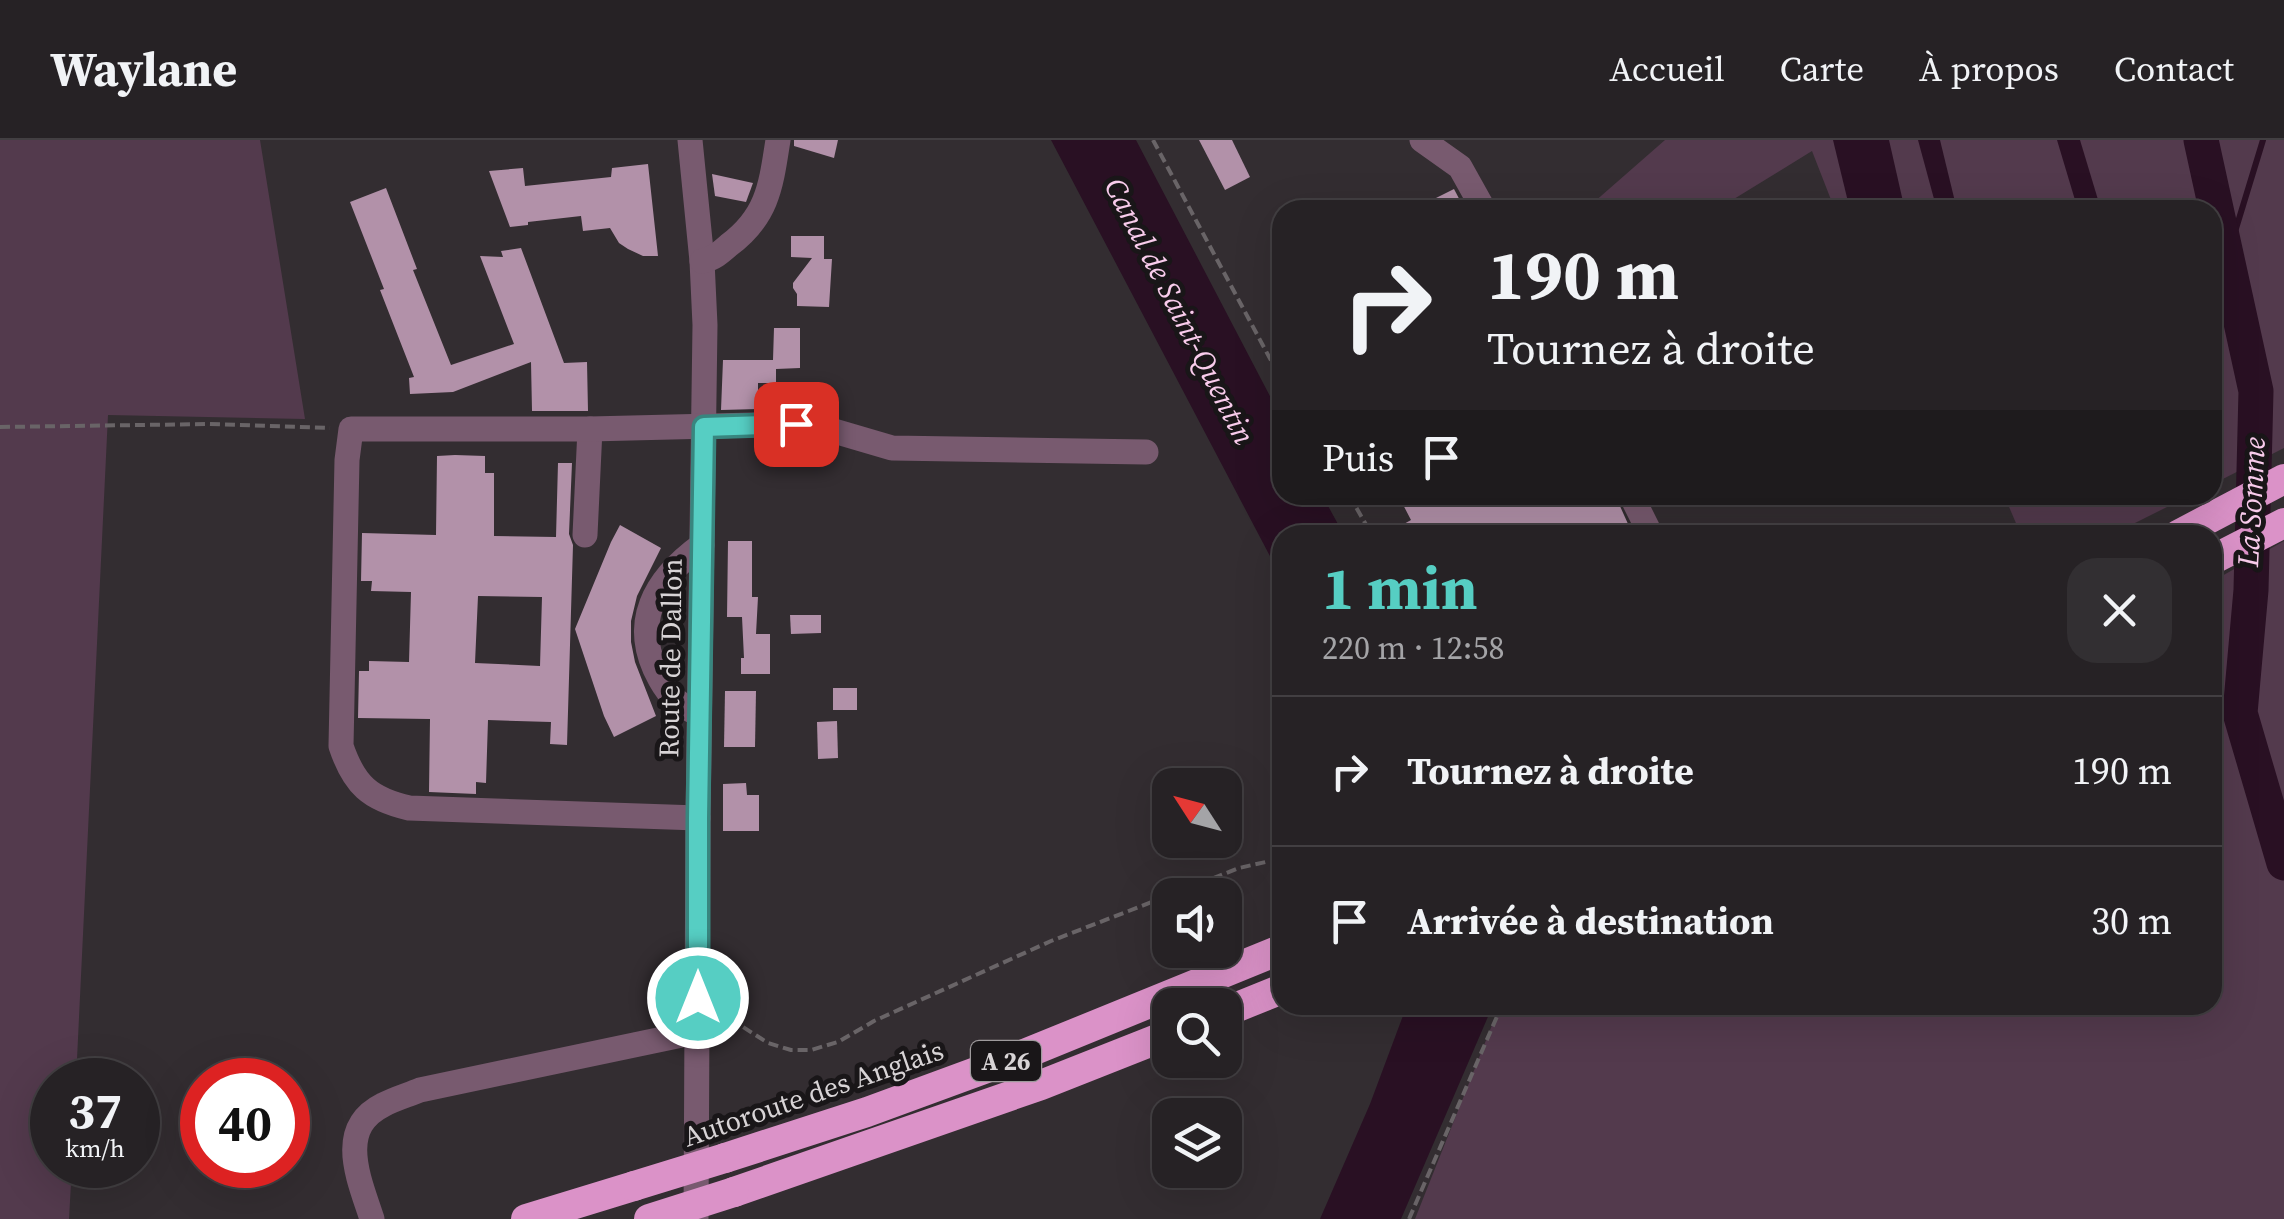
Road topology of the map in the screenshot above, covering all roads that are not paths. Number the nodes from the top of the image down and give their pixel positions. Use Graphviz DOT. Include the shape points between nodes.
graph roads {
  1 [pos="690,140"];
  2 [pos="778,140"];
  3 [pos="1422,140"];
  4 [pos="1478,200"];
  5 [pos="702,261"];
  6 [pos="704,427"];
  7 [pos="590,429"];
  8 [pos="1146,452"];
  9 [pos="2284,479"];
  10 [pos="2284,523"];
  11 [pos="2197,525"];
  12 [pos="586,535"];
  13 [pos="702,545"];
  14 [pos="2222,555"];
  15 [pos="700,714"];
  16 [pos="698,818"];
  17 [pos="1272,953"];
  18 [pos="1272,993"];
  19 [pos="1242,1005"];
  20 [pos="696,1032"];
  21 [pos="1152,1041"];
  22 [pos="372,1219"];
  23 [pos="526,1219"];
  24 [pos="649,1219"];
  25 [pos="696,1219"];
  1 -- 5 [label="street, Route de Dallon"];
  2 -- 5 [label="street" via="760,214 740,238"];
  3 -- 4 [label="street" via="1460,167"];
  5 -- 6 [label="street, Route de Dallon"];
  6 -- 7 [label="street"];
  6 -- 8 [label="street" via="817,426 892,448"];
  6 -- 13 [label="street, Route de Dallon"];
  7 -- 12 [label="street"];
  7 -- 16 [label="street" via="351,429 341,746 372,796 410,808"];
  9 -- 11 [label="highway"];
  10 -- 14 [label="highway"];
  13 -- 15 [label="street, Route de Dallon"];
  13 -- 15 [label="street" via="659,586 646,641 668,692"];
  15 -- 16 [label="street, Route de Dallon"];
  16 -- 20 [label="street, Route de Dallon"];
  17 -- 23 [label="highway, Autoroute des Anglais / A 26, bridge" via="867,1112"];
  18 -- 19 [label="highway"];
  20 -- 22 [label="street" via="420,1090 379,1106 359,1125 353,1151"];
  20 -- 25 [label="street, Route de Dallon"];
  21 -- 24 [label="highway, A 26, bridge" via="1041,1086"];
}
